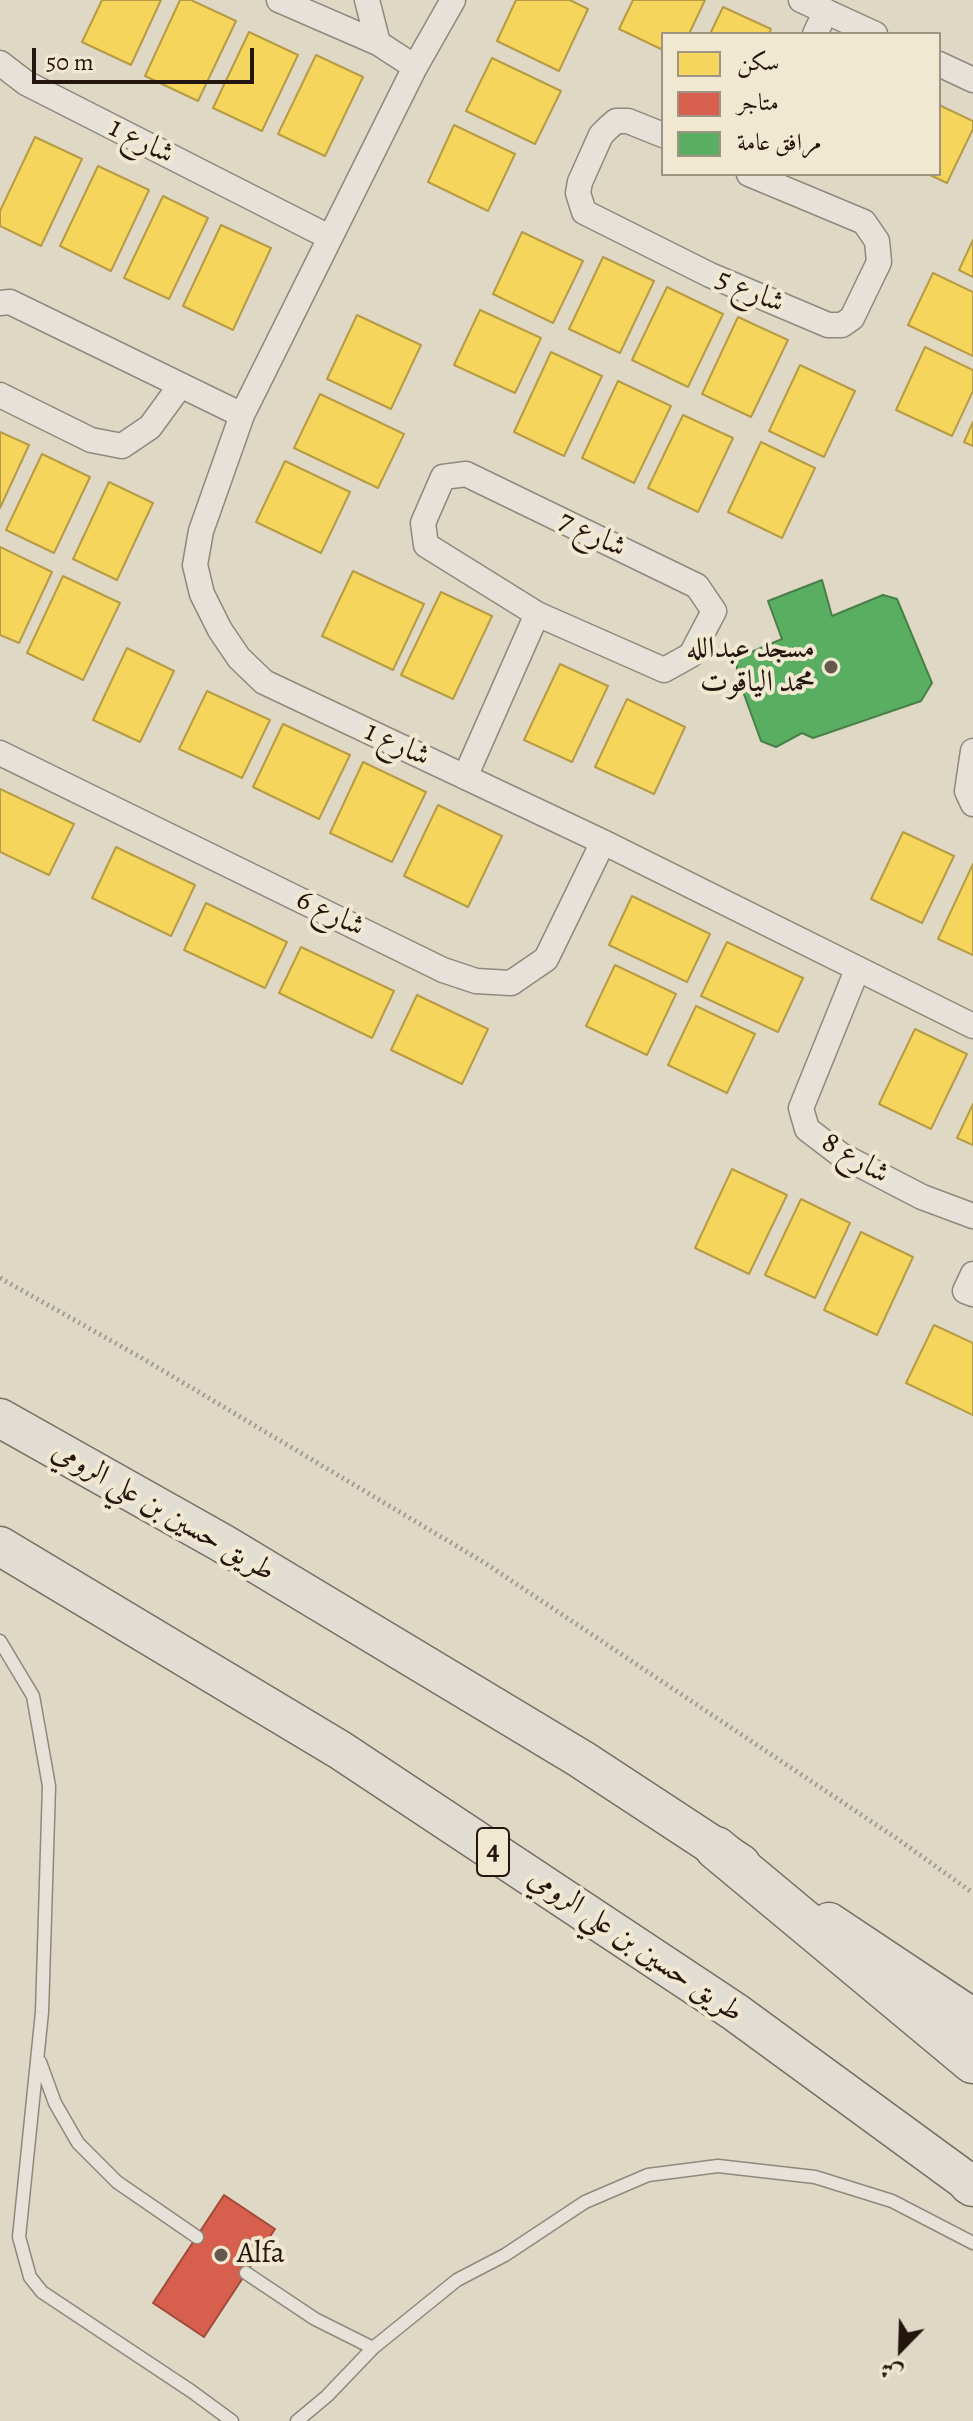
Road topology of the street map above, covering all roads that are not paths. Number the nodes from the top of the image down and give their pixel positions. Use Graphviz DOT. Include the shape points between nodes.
graph roads {
  1 [pos="279,0"];
  2 [pos="367,0"];
  3 [pos="453,0"];
  4 [pos="801,0"];
  5 [pos="826,11"];
  6 [pos="816,32"];
  7 [pos="871,32"];
  8 [pos="378,43"];
  9 [pos="0,63"];
  10 [pos="941,65"];
  11 [pos="415,67"];
  12 [pos="973,80"];
  13 [pos="661,134"];
  14 [pos="753,176"];
  15 [pos="329,237"];
  16 [pos="0,303"];
  17 [pos="180,386"];
  18 [pos="0,395"];
  19 [pos="242,415"];
  20 [pos="537,614"];
  21 [pos="973,751"];
  22 [pos="0,753"];
  23 [pos="465,777"];
  24 [pos="973,804"];
  25 [pos="603,842"];
  26 [pos="857,970"];
  27 [pos="973,1026"];
  28 [pos="973,1216"];
  29 [pos="973,1274"];
  30 [pos="973,1294"];
  31 [pos="0,1418"];
  32 [pos="0,1546"];
  33 [pos="0,1641"];
  34 [pos="716,1848"];
  35 [pos="973,2018"];
  36 [pos="39,2059"];
  37 [pos="973,2062"];
  38 [pos="972,2185"];
  39 [pos="197,2237"];
  40 [pos="973,2243"];
  41 [pos="246,2273"];
  42 [pos="373,2348"];
  43 [pos="232,2421"];
  44 [pos="297,2421"];
  1 -- 8 [label="street"];
  2 -- 8 [label="street"];
  3 -- 11 [label="street, شارع 1"];
  4 -- 5 [label="street"];
  5 -- 6 [label="street"];
  5 -- 7 [label="street"];
  8 -- 11 [label="street"];
  9 -- 15 [label="street, شارع 1" via="26,83"];
  10 -- 12 [label="street"];
  11 -- 15 [label="street, شارع 1"];
  13 -- 14 [label="street, شارع 5" via="616,121 601,135 580,182 584,212 710,275 828,325 842,325 852,318 879,262 877,241 864,222"];
  15 -- 19 [label="street, شارع 1"];
  16 -- 17 [label="street" via="10,302"];
  17 -- 18 [label="street" via="150,427 122,446 91,440"];
  17 -- 19 [label="street"];
  19 -- 23 [label="street, شارع 1" via="201,531 195,565 220,630 264,682"];
  20 -- 20 [label="street, شارع 7" via="664,670 691,655 714,611 697,586 466,474 443,477 423,523 426,545"];
  20 -- 23 [label="street"];
  21 -- 24 [label="street" via="967,791"];
  22 -- 25 [label="street, شارع 6" via="443,970 476,981 511,983 546,959"];
  23 -- 25 [label="street, شارع 1"];
  25 -- 26 [label="street, شارع 1"];
  26 -- 27 [label="street, شارع 1"];
  26 -- 28 [label="street, شارع 8" via="801,1108 807,1129 841,1155 922,1197"];
  29 -- 30 [label="street" via="965,1291"];
  31 -- 34 [label="highway, طريق حسين بن علي الرومي" via="222,1543 581,1759"];
  32 -- 38 [label="highway, طريق حسين بن علي الرومي / 4" via="353,1759 735,2012"];
  33 -- 36 [label="lane" via="33,1696 49,1786"];
  34 -- 35 [label="highway, طريق حسين بن علي الرومي"];
  34 -- 37 [label="highway"];
  36 -- 39 [label="lane" via="55,2103 78,2143 117,2182"];
  36 -- 43 [label="lane" via="19,2237 30,2277 42,2292"];
  40 -- 42 [label="lane" via="892,2201 815,2177 718,2166 648,2175 585,2202 457,2280"];
  41 -- 42 [label="lane" via="334,2331"];
  42 -- 44 [label="lane"];
}
